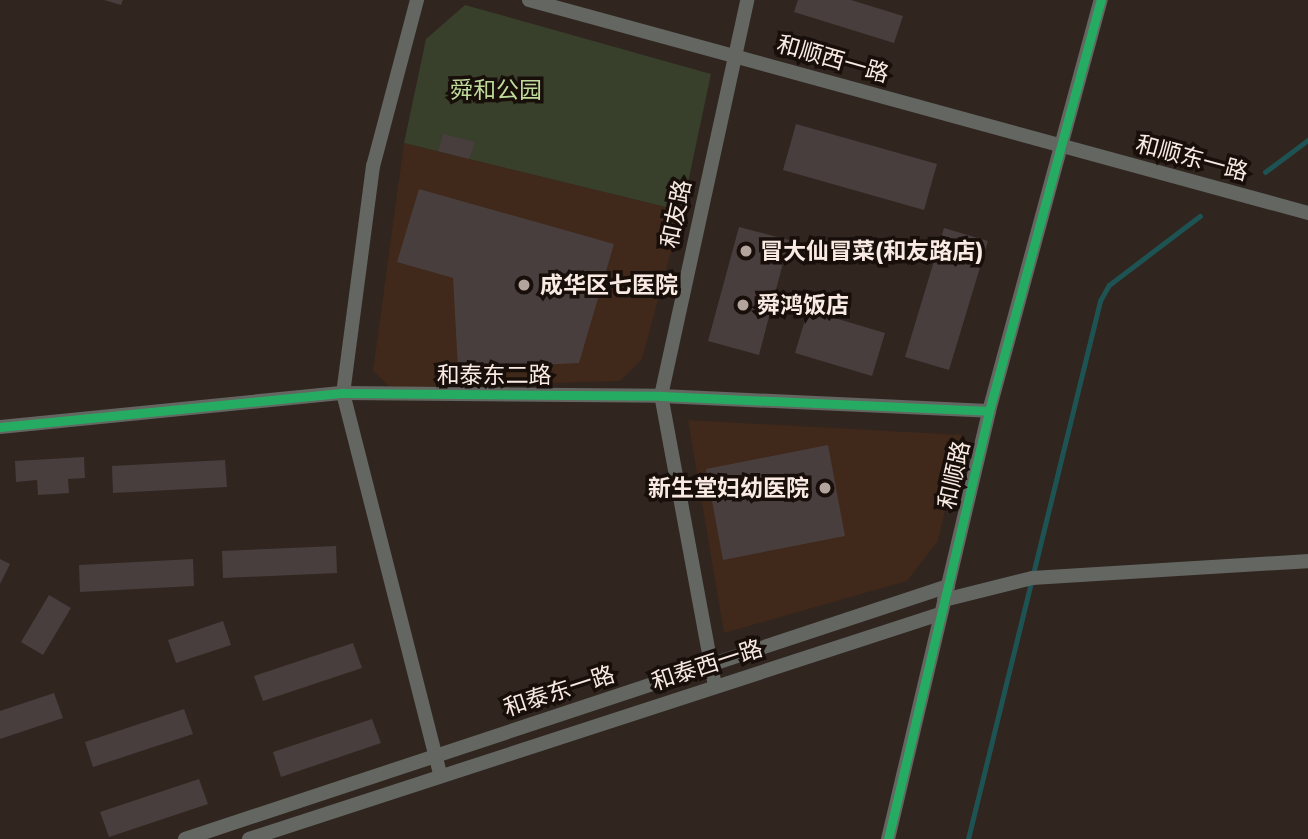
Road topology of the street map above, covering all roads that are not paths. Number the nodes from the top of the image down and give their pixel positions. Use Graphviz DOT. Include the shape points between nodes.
graph roads {
  1 [pos="417,0"];
  2 [pos="529,0"];
  3 [pos="747,0"];
  4 [pos="1101,0"];
  5 [pos="732,54"];
  6 [pos="1065,147"];
  7 [pos="1308,213"];
  8 [pos="343,393"];
  9 [pos="661,396"];
  10 [pos="989,411"];
  11 [pos="0,427"];
  12 [pos="1308,561"];
  13 [pos="944,600"];
  14 [pos="709,665"];
  15 [pos="715,686"];
  16 [pos="438,755"];
  17 [pos="440,774"];
  18 [pos="185,839"];
  19 [pos="249,839"];
  20 [pos="888,839"];
  1 -- 8 [label="street" via="373,166"];
  2 -- 5 [label="street, 和顺西一路"];
  3 -- 5 [label="street, 和友路"];
  4 -- 6 [label="street, 和顺路"];
  5 -- 6 [label="street, 和顺西一路"];
  5 -- 9 [label="street, 和友路"];
  6 -- 7 [label="street, 和顺东一路"];
  6 -- 10 [label="street, 和顺路"];
  8 -- 9 [label="street, 和泰东二路"];
  8 -- 11 [label="street, 和泰东二路"];
  8 -- 16 [label="street"];
  9 -- 10 [label="street, 和泰东二路"];
  9 -- 14 [label="street, 和友路"];
  10 -- 13 [label="street, 和顺路"];
  12 -- 13 [label="street" via="1032,578"];
  13 -- 14 [label="street, 和泰东一路"];
  13 -- 15 [label="street, 和泰西一路"];
  13 -- 20 [label="street, 和顺路"];
  14 -- 15 [label="street, 和友路"];
  14 -- 16 [label="street, 和泰东一路"];
  15 -- 17 [label="street, 和泰西一路"];
  16 -- 17 [label="street"];
  16 -- 18 [label="street, 和泰东一路"];
  17 -- 19 [label="street, 和泰西一路"];
}
